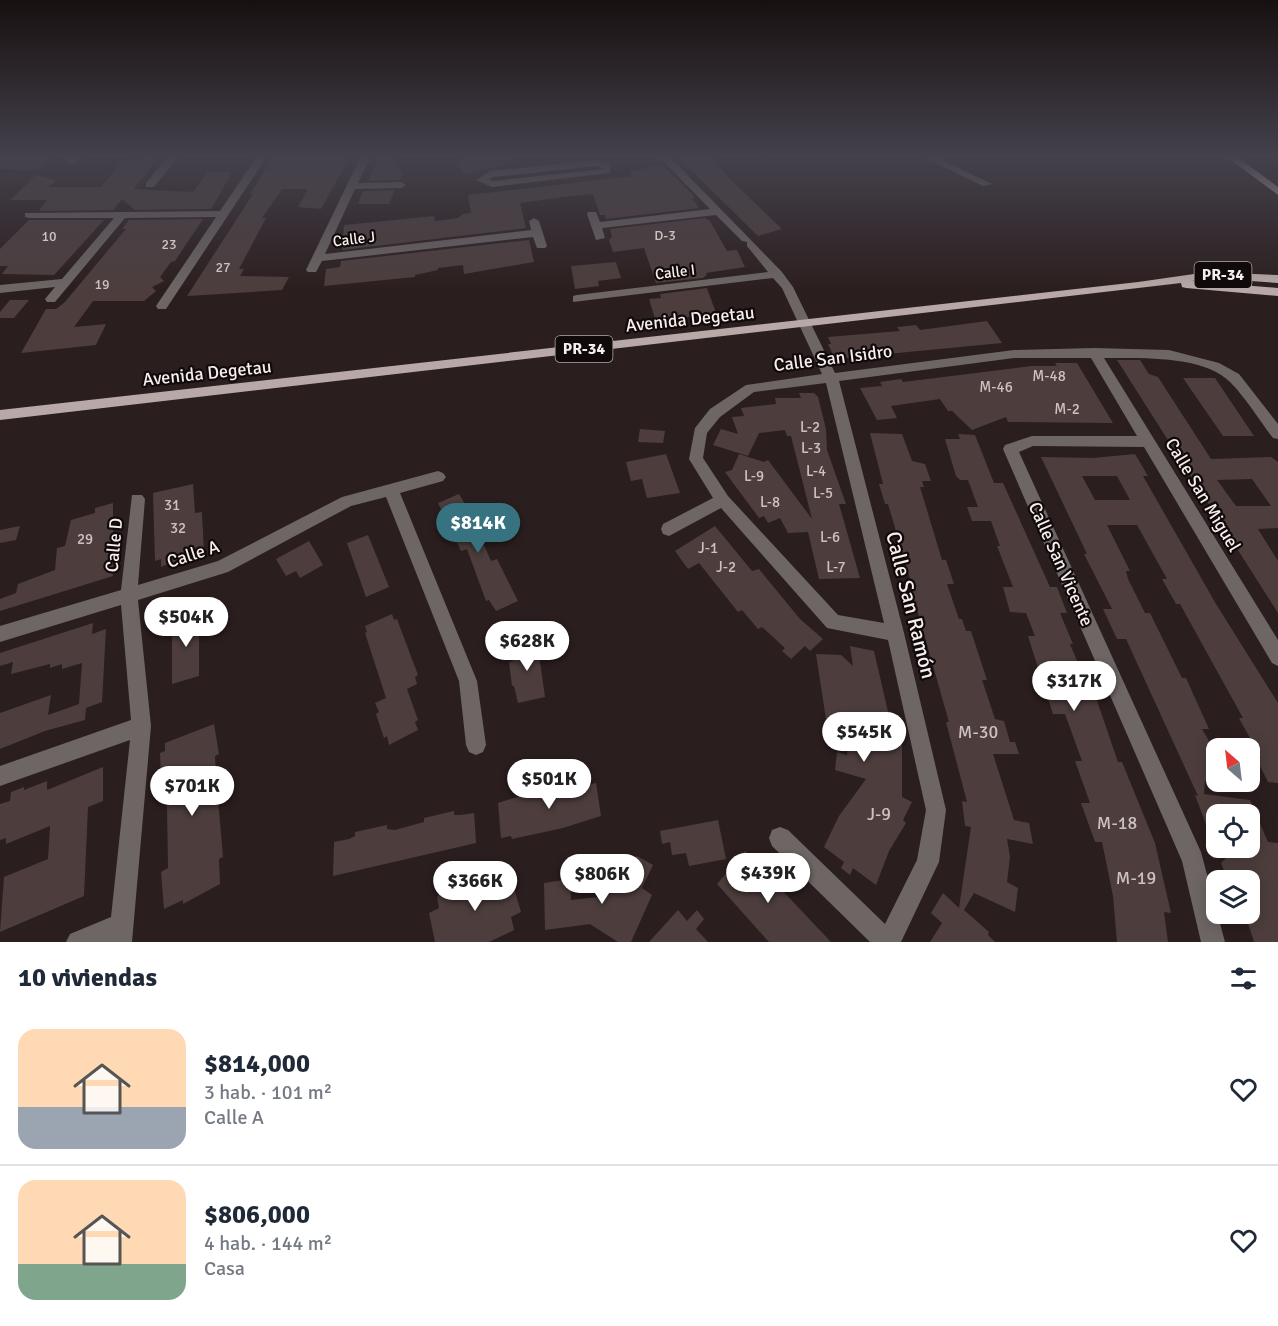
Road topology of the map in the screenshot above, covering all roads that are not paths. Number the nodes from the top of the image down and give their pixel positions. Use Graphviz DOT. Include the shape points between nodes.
graph roads {
  1 [pos="231,202"];
  2 [pos="345,202"];
  3 [pos="710,202"];
  4 [pos="719,211"];
  5 [pos="223,214"];
  6 [pos="592,214"];
  7 [pos="30,215"];
  8 [pos="121,216"];
  9 [pos="596,226"];
  10 [pos="600,238"];
  11 [pos="540,246"];
  12 [pos="318,258"];
  13 [pos="312,270"];
  14 [pos="778,274"];
  15 [pos="65,282"];
  16 [pos="1276,285"];
  17 [pos="0,289"];
  18 [pos="51,299"];
  19 [pos="577,299"];
  20 [pos="162,306"];
  21 [pos="804,324"];
  22 [pos="1094,352"];
  23 [pos="831,378"];
  24 [pos="0,415"];
  25 [pos="1278,434"];
  26 [pos="1149,442"];
  27 [pos="438,477"];
  28 [pos="390,488"];
  29 [pos="137,499"];
  30 [pos="723,500"];
  31 [pos="669,529"];
  32 [pos="129,594"];
  33 [pos="895,633"];
  34 [pos="0,634"];
  35 [pos="1278,657"];
  36 [pos="141,726"];
  37 [pos="476,745"];
  38 [pos="0,776"];
  39 [pos="780,838"];
  40 [pos="120,933"];
  41 [pos="78,942"];
  42 [pos="888,942"];
  43 [pos="1213,942"];
  1 -- 5 [label="street"];
  2 -- 12 [label="street"];
  3 -- 4 [label="street, Calle San Ramón"];
  4 -- 9 [label="street"];
  4 -- 14 [label="street, Calle San Ramón"];
  5 -- 8 [label="street"];
  5 -- 20 [label="street"];
  6 -- 9 [label="street"];
  7 -- 8 [label="street"];
  8 -- 15 [label="street"];
  9 -- 10 [label="street"];
  11 -- 12 [label="street, Calle J" via="536,227"];
  12 -- 13 [label="street"];
  14 -- 19 [label="street, Calle I"];
  14 -- 21 [label="street, Calle San Ramón"];
  15 -- 17 [label="street"];
  15 -- 18 [label="street"];
  16 -- 21 [label="main road, Avenida Degetau / PR-34" via="1169,281"];
  21 -- 23 [label="street, Calle San Ramón"];
  21 -- 24 [label="main road, Avenida Degetau / PR-34"];
  22 -- 23 [label="street, Calle San Isidro" via="1014,354"];
  22 -- 25 [label="street, Calle San Isidro" via="1169,354 1214,366 1234,377"];
  22 -- 26 [label="street, Calle San Miguel"];
  23 -- 30 [label="street, Calle San Isidro" via="751,388 714,413 700,432 696,459"];
  23 -- 33 [label="street, Calle San Ramón"];
  26 -- 35 [label="street, Calle San Miguel"];
  26 -- 43 [label="street, Calle San Vicente" via="1032,441 1010,449 1193,860"];
  27 -- 28 [label="street, Calle A"];
  28 -- 32 [label="street, Calle A" via="348,501 222,567"];
  28 -- 37 [label="street" via="468,681"];
  29 -- 32 [label="street, Calle D"];
  30 -- 31 [label="street"];
  30 -- 33 [label="street, Calle San Isidro" via="834,622"];
  32 -- 34 [label="street, Calle A"];
  32 -- 36 [label="street, Calle D"];
  33 -- 42 [label="street, Calle San Ramón" via="936,810 928,862"];
  36 -- 38 [label="street"];
  36 -- 40 [label="street, Calle D"];
  39 -- 42 [label="street"];
  40 -- 41 [label="street"];
}
